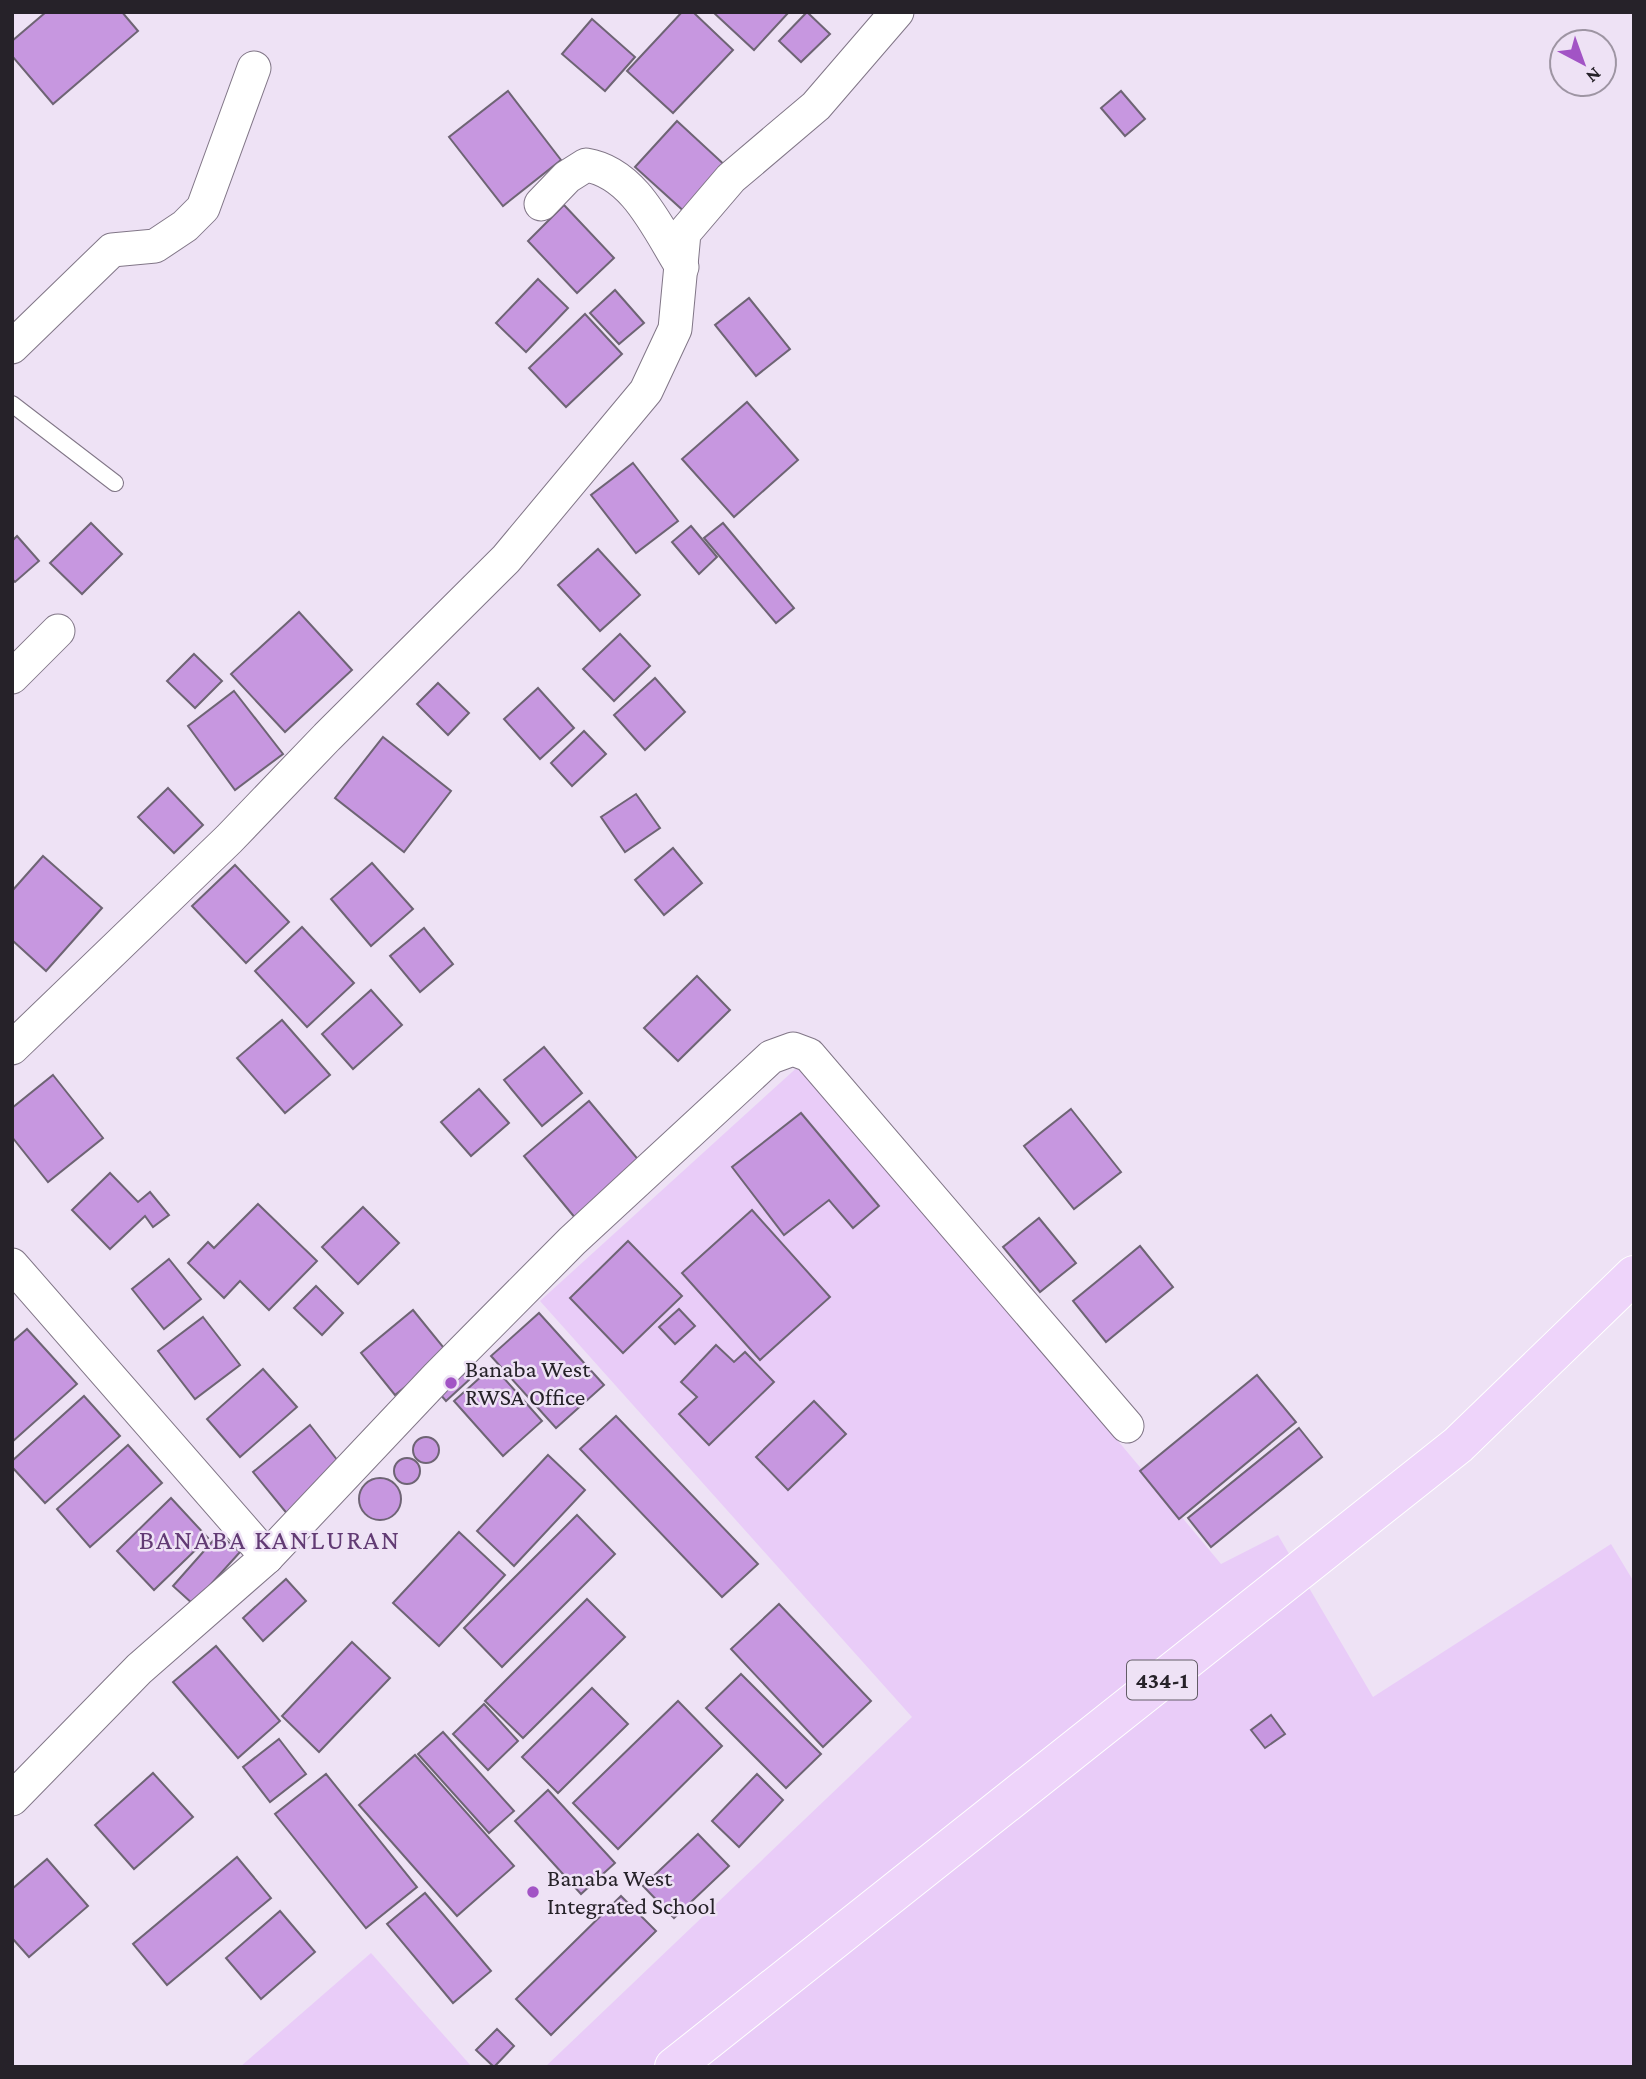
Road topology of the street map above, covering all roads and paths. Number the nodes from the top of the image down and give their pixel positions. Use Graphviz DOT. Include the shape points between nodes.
graph roads {
  1 [pos="897,12"];
  2 [pos="254,68"];
  3 [pos="541,204"];
  4 [pos="682,267"];
  5 [pos="12,347"];
  6 [pos="12,404"];
  7 [pos="115,483"];
  8 [pos="58,631"];
  9 [pos="12,677"];
  10 [pos="12,1048"];
  11 [pos="1634,1275"];
  12 [pos="16,1276"];
  13 [pos="1127,1426"];
  14 [pos="267,1557"];
  15 [pos="12,1799"];
  16 [pos="674,2067"];
  1 -- 4 [label="street" via="816,106 731,178 684,233"];
  2 -- 5 [label="street" via="203,208 155,246 112,250"];
  3 -- 4 [label="street" via="586,165 601,168 636,194"];
  4 -- 10 [label="street" via="674,329 646,391 506,559 229,839"];
  6 -- 7 [label="lane"];
  8 -- 9 [label="street"];
  11 -- 16 [label="main road, 434-1" via="1458,1445"];
  12 -- 14 [label="street"];
  13 -- 14 [label="street" via="809,1055 793,1049 771,1057 572,1241"];
  14 -- 15 [label="street" via="139,1669"];
}
